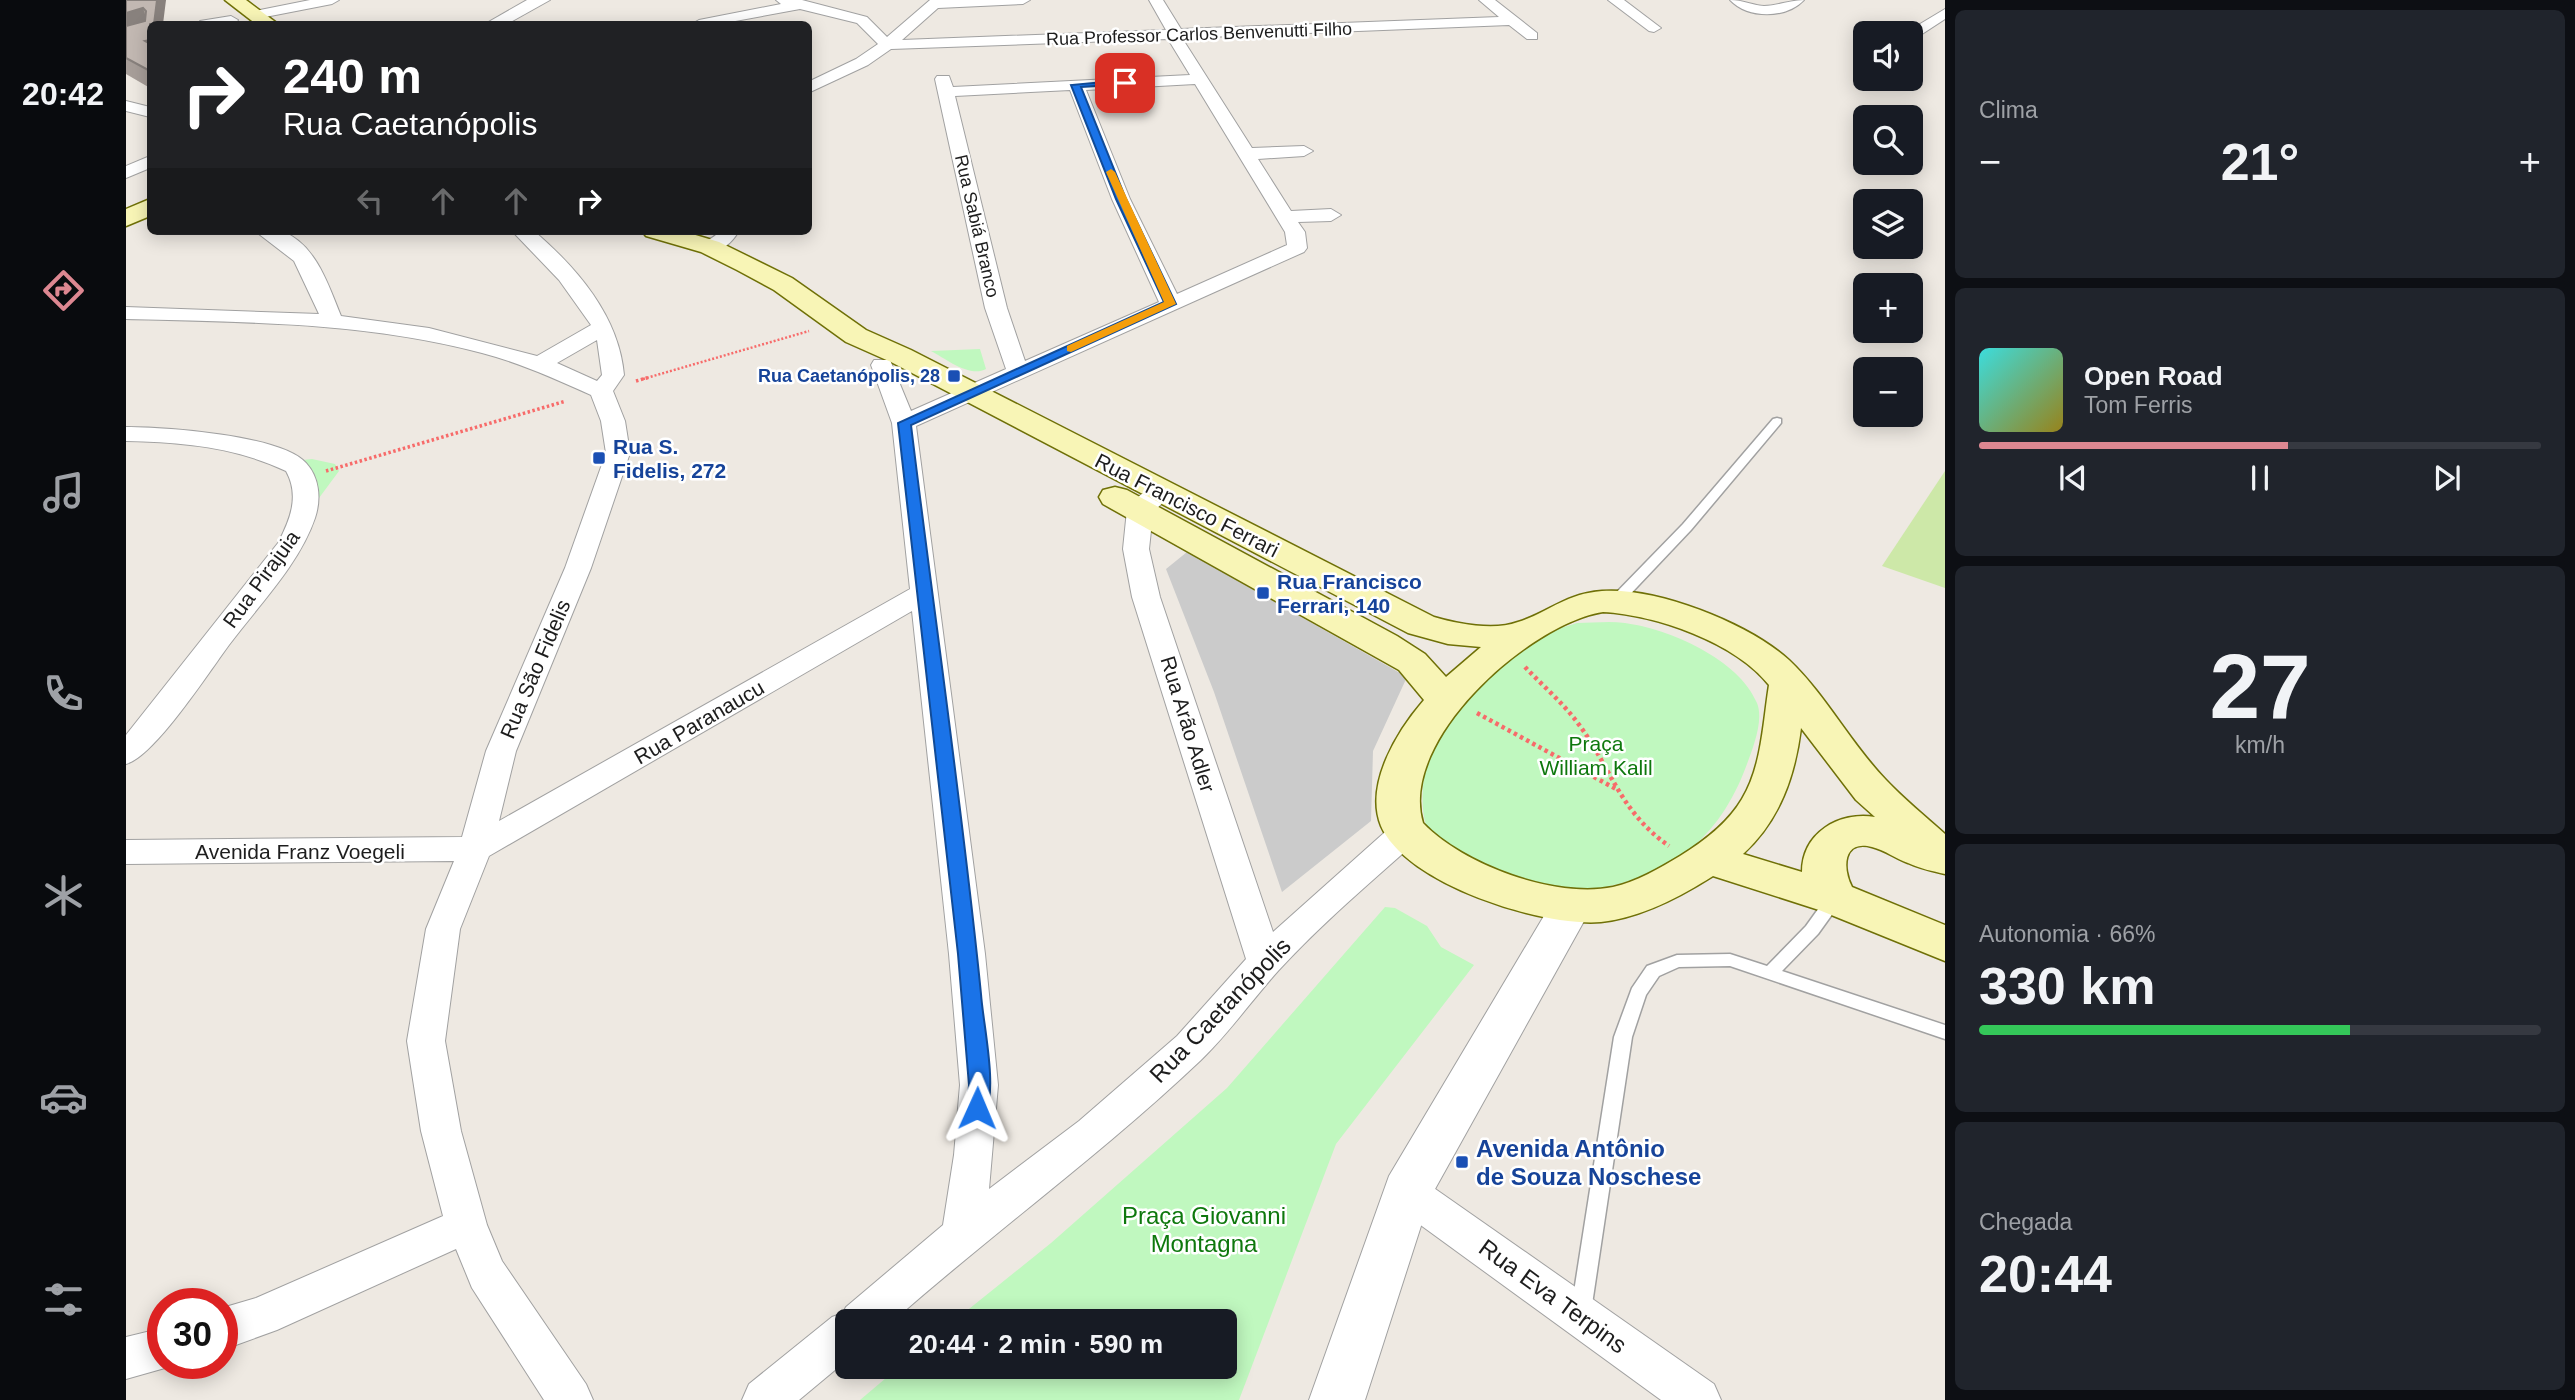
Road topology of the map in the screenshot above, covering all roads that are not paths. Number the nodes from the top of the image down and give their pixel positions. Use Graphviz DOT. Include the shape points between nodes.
graph roads {
  1 [pos="234,0"];
  2 [pos="332,0"];
  3 [pos="541,0"];
  4 [pos="783,0"];
  5 [pos="1023,0"];
  6 [pos="1156,0"];
  7 [pos="1486,0"];
  8 [pos="1615,0"];
  9 [pos="1737,0"];
  10 [pos="1797,0"];
  11 [pos="937,2"];
  12 [pos="801,4"];
  13 [pos="215,7"];
  14 [pos="1945,13"];
  15 [pos="920,17"];
  16 [pos="261,20"];
  17 [pos="862,20"];
  18 [pos="233,21"];
  19 [pos="500,21"];
  20 [pos="714,21"];
  21 [pos="1510,21"];
  22 [pos="1923,27"];
  23 [pos="1654,29"];
  24 [pos="1175,35"];
  25 [pos="1532,36"];
  26 [pos="887,45"];
  27 [pos="1199,79"];
  28 [pos="1076,85"];
  29 [pos="812,86"];
  30 [pos="126,106"];
  31 [pos="147,111"];
  32 [pos="1304,150"];
  33 [pos="1244,154"];
  34 [pos="147,162"];
  35 [pos="126,173"];
  36 [pos="1331,215"];
  37 [pos="1284,217"];
  38 [pos="274,235"];
  39 [pos="527,235"];
  40 [pos="700,235"];
  41 [pos="723,237"];
  42 [pos="1171,304"];
  43 [pos="126,313"];
  44 [pos="332,321"];
  45 [pos="603,327"];
  46 [pos="856,336"];
  47 [pos="541,363"];
  48 [pos="882,365"];
  49 [pos="1019,372"];
  50 [pos="601,391"];
  51 [pos="958,398"];
  52 [pos="1777,421"];
  53 [pos="904,423"];
  54 [pos="126,433"];
  55 [pos="1150,501"];
  56 [pos="923,593"];
  57 [pos="1615,602"];
  58 [pos="1525,633"];
  59 [pos="1788,685"];
  60 [pos="1445,701"];
  61 [pos="126,754"];
  62 [pos="1406,832"];
  63 [pos="475,849"];
  64 [pos="126,852"];
  65 [pos="1945,861"];
  66 [pos="1704,862"];
  67 [pos="1835,898"];
  68 [pos="1572,905"];
  69 [pos="1945,944"];
  70 [pos="1265,962"];
  71 [pos="1770,973"];
  72 [pos="1945,1032"];
  73 [pos="1407,1192"];
  74 [pos="466,1225"];
  75 [pos="962,1234"];
  76 [pos="874,1309"];
  77 [pos="1580,1316"];
  78 [pos="238,1324"];
  79 [pos="835,1342"];
  80 [pos="147,1353"];
  81 [pos="126,1358"];
  82 [pos="570,1400"];
  83 [pos="765,1400"];
  84 [pos="1336,1400"];
  85 [pos="1698,1400"];
  1 -- 16 [label="main road"];
  2 -- 16 [label="street"];
  3 -- 19 [label="street"];
  4 -- 12 [label="street"];
  5 -- 11 [label="street"];
  6 -- 24 [label="street"];
  7 -- 21 [label="street"];
  8 -- 23 [label="street"];
  9 -- 10 [label="street" via="1762,11 1779,10"];
  11 -- 15 [label="street"];
  12 -- 17 [label="street"];
  12 -- 20 [label="street"];
  13 -- 18 [label="main road"];
  14 -- 22 [label="street"];
  15 -- 17 [label="street"];
  15 -- 26 [label="street"];
  17 -- 26 [label="street"];
  21 -- 24 [label="street, Rua Professor Carlos Benvenutti Filho"];
  21 -- 25 [label="street"];
  24 -- 26 [label="street, Rua Professor Carlos Benvenutti Filho"];
  24 -- 27 [label="street"];
  26 -- 29 [label="street"];
  27 -- 28 [label="street"];
  27 -- 33 [label="street"];
  28 -- 42 [label="street" via="1121,199"];
  28 -- 49 [label="street, Rua Sabiá Branco" via="945,86 996,308"];
  30 -- 31 [label="street"];
  32 -- 33 [label="street"];
  33 -- 37 [label="street"];
  34 -- 35 [label="street"];
  36 -- 37 [label="street"];
  37 -- 42 [label="street" via="1297,248"];
  38 -- 44 [label="street" via="289,242 307,260"];
  39 -- 45 [label="street" via="546,250"];
  40 -- 41 [label="main road"];
  41 -- 46 [label="main road"];
  42 -- 49 [label="street"];
  43 -- 44 [label="street"];
  44 -- 47 [label="street" via="486,345"];
  45 -- 47 [label="street"];
  45 -- 50 [label="street" via="613,375"];
  46 -- 48 [label="main road"];
  46 -- 51 [label="main road"];
  47 -- 50 [label="street"];
  48 -- 51 [label="main road"];
  48 -- 53 [label="street"];
  49 -- 51 [label="street"];
  50 -- 63 [label="street, Rua São Fidelis" via="613,421 618,453 578,568 501,751"];
  51 -- 53 [label="street"];
  51 -- 55 [label="main road, Rua Francisco Ferrari"];
  52 -- 57 [label="lane" via="1687,527"];
  53 -- 56 [label="street"];
  54 -- 61 [label="street, Rua Pirajuia" via="248,446 296,466 307,491 306,513 290,545"];
  55 -- 58 [label="main road, Rua Francisco Ferrari" via="1421,625 1479,638"];
  55 -- 60 [label="main road, Rua Francisco Ferrari" via="1412,662"];
  55 -- 70 [label="street, Rua Arão Adler" via="1136,549 1146,597"];
  56 -- 63 [label="street, Rua Paranaucu"];
  56 -- 75 [label="street" via="979,1085"];
  57 -- 58 [label="main road" via="1581,605"];
  57 -- 59 [label="main road" via="1647,607 1715,630 1756,653"];
  58 -- 60 [label="main road"];
  59 -- 65 [label="main road" via="1871,790"];
  59 -- 66 [label="main road" via="1774,768 1760,806 1738,836"];
  60 -- 62 [label="main road" via="1417,737 1400,772 1398,807"];
  62 -- 68 [label="main road" via="1468,874 1515,894"];
  62 -- 70 [label="street, Rua Caetanópolis"];
  63 -- 64 [label="street, Avenida Franz Voegeli"];
  63 -- 74 [label="street, Rua São Fidelis" via="443,929 426,1041 441,1131"];
  65 -- 67 [label="main road" via="1870,831 1847,832 1833,841 1826,853 1824,873"];
  66 -- 67 [label="main road"];
  66 -- 68 [label="main road" via="1645,894 1605,905"];
  67 -- 69 [label="main road"];
  67 -- 71 [label="lane" via="1812,930"];
  68 -- 73 [label="street"];
  70 -- 75 [label="street, Rua Caetanópolis" via="1190,1047 1093,1133"];
  71 -- 72 [label="lane"];
  71 -- 77 [label="lane" via="1730,961 1677,961 1653,971 1638,993 1620,1051"];
  73 -- 77 [label="street, Rua Eva Terpins"];
  73 -- 84 [label="street"];
  74 -- 78 [label="street"];
  74 -- 82 [label="street, Rua São Fidelis" via="487,1274"];
  75 -- 76 [label="street, Rua Caetanópolis"];
  77 -- 85 [label="street, Rua Eva Terpins"];
  79 -- 83 [label="street"];
  80 -- 81 [label="street"];
}
